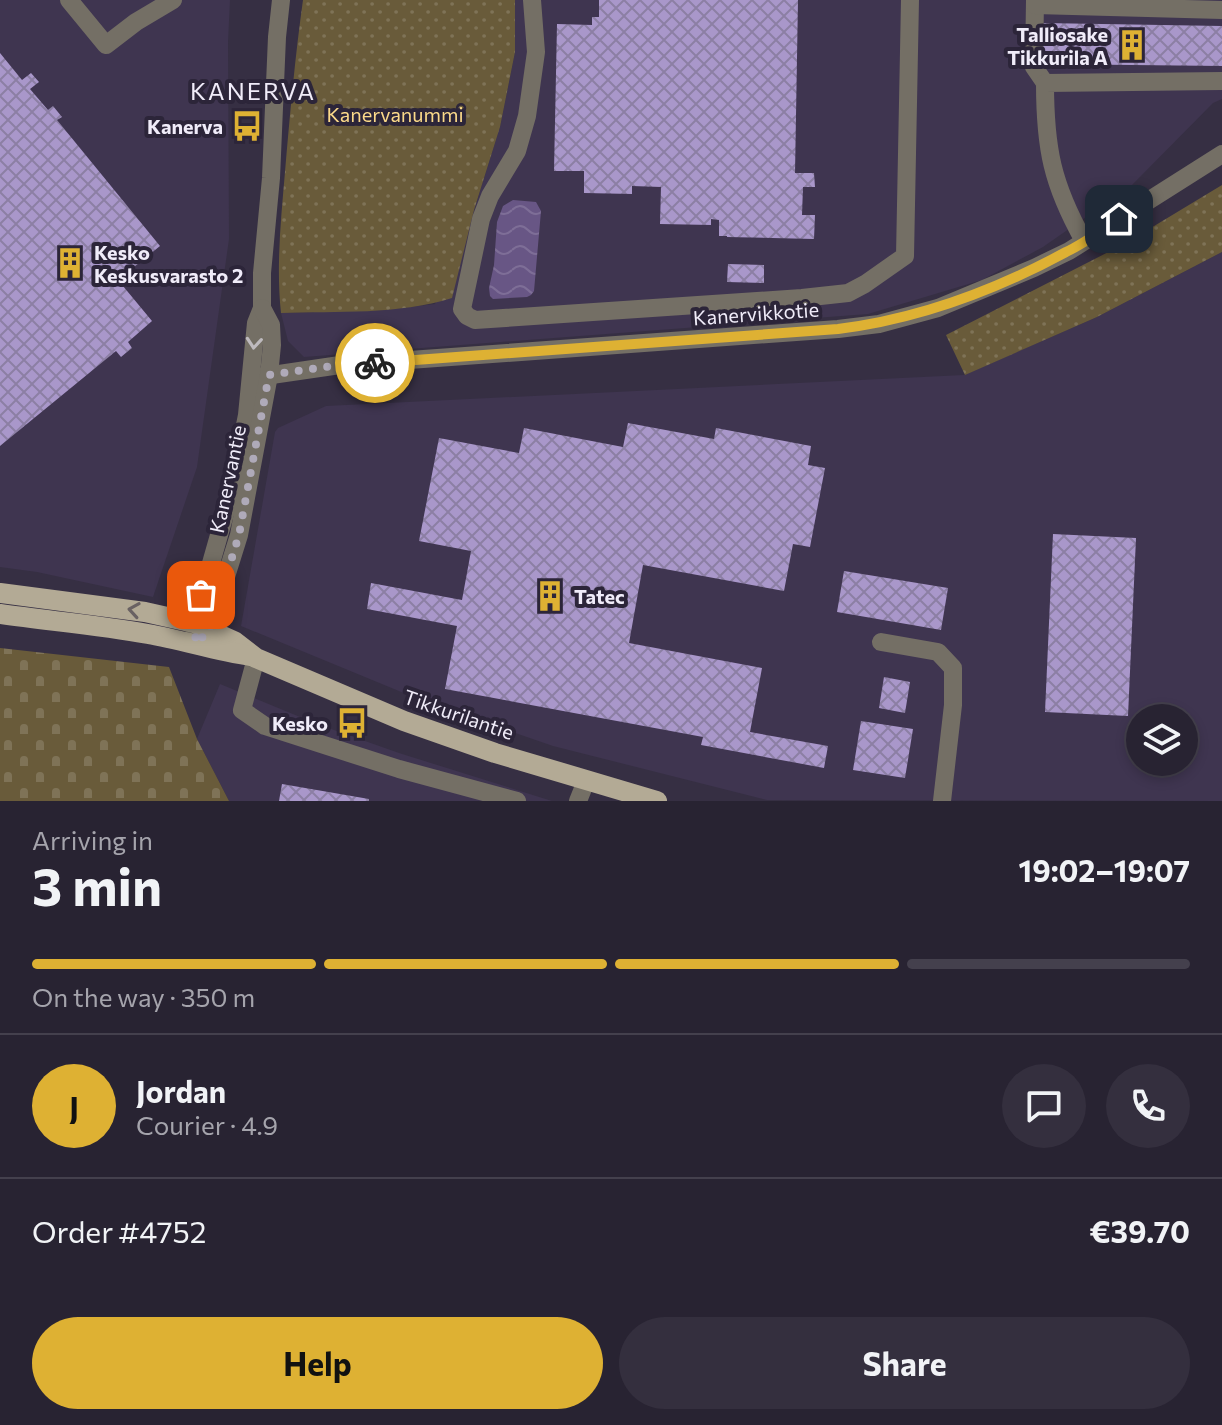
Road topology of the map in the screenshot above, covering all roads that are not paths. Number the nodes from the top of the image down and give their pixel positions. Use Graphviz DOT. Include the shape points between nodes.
graph roads {
  1 [pos="69,0"];
  2 [pos="173,0"];
  3 [pos="279,0"];
  4 [pos="532,0"];
  5 [pos="910,0"];
  6 [pos="1035,3"];
  7 [pos="1222,10"];
  8 [pos="1222,81"];
  9 [pos="1045,83"];
  10 [pos="1222,154"];
  11 [pos="1084,241"];
  12 [pos="260,377"];
  13 [pos="0,593"];
  14 [pos="0,614"];
  15 [pos="199,632"];
  16 [pos="881,642"];
  17 [pos="254,657"];
  18 [pos="586,781"];
  19 [pos="517,801"];
  20 [pos="578,801"];
  21 [pos="657,801"];
  22 [pos="942,801"];
  1 -- 2 [label="street" via="106,45"];
  3 -- 12 [label="street, Kanervantie" via="262,308 256,323"];
  4 -- 5 [label="street" via="536,52 527,116 517,151 481,219 462,309 475,320 848,293 905,256"];
  6 -- 7 [label="street"];
  6 -- 9 [label="street" via="1034,67"];
  8 -- 9 [label="street"];
  9 -- 11 [label="street" via="1053,171"];
  10 -- 11 [label="street, Kanervikkotie"];
  11 -- 12 [label="street, Kanervikkotie" via="980,292 879,324 340,365"];
  12 -- 15 [label="street, Kanervantie" via="239,535"];
  15 -- 13 [label="main road, Tikkurilantie, one-way" via="145,612"];
  14 -- 15 [label="main road, Tikkurilantie" via="144,633"];
  15 -- 17 [label="main road, Tikkurilantie" via="234,641"];
  16 -- 22 [label="street" via="938,652 953,668"];
  17 -- 18 [label="main road, Tikkurilantie" via="404,721"];
  17 -- 19 [label="street" via="242,710 265,726"];
  18 -- 20 [label="street"];
  18 -- 21 [label="main road, Tikkurilantie"];
}
